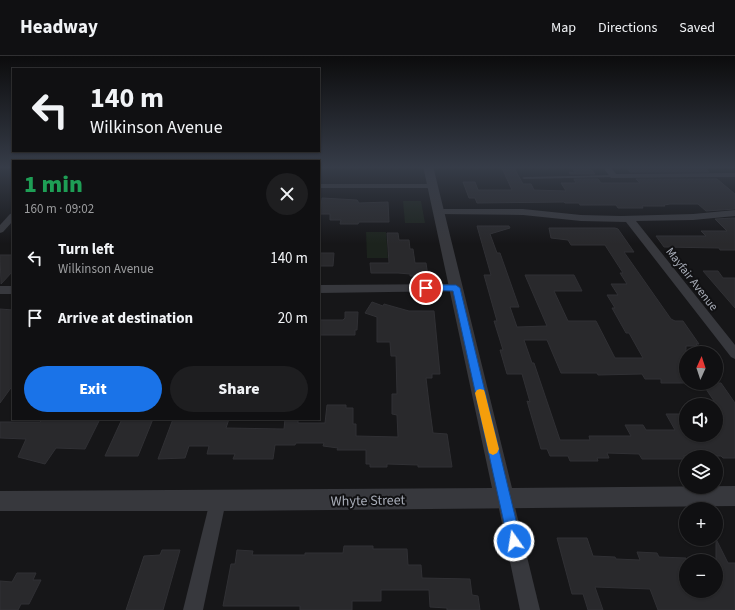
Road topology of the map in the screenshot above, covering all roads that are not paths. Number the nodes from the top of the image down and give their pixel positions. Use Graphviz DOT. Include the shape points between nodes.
graph roads {
  1 [pos="434,192"];
  2 [pos="439,212"];
  3 [pos="735,213"];
  4 [pos="12,217"];
  5 [pos="629,219"];
  6 [pos="0,230"];
  7 [pos="456,288"];
  8 [pos="320,289"];
  9 [pos="0,290"];
  10 [pos="12,290"];
  11 [pos="735,354"];
  12 [pos="735,496"];
  13 [pos="505,499"];
  14 [pos="0,501"];
  15 [pos="218,501"];
  16 [pos="193,610"];
  17 [pos="530,610"];
  1 -- 2 [label="street"];
  2 -- 5 [label="street" via="523,212 581,218"];
  2 -- 7 [label="street"];
  3 -- 5 [label="street"];
  4 -- 6 [label="street"];
  5 -- 11 [label="street, Mayfair Avenue"];
  7 -- 8 [label="street"];
  7 -- 13 [label="street"];
  9 -- 10 [label="street"];
  12 -- 13 [label="street, Whyte Street"];
  13 -- 15 [label="street, Whyte Street"];
  13 -- 17 [label="street"];
  14 -- 15 [label="street, Whyte Street"];
  15 -- 16 [label="street"];
}
